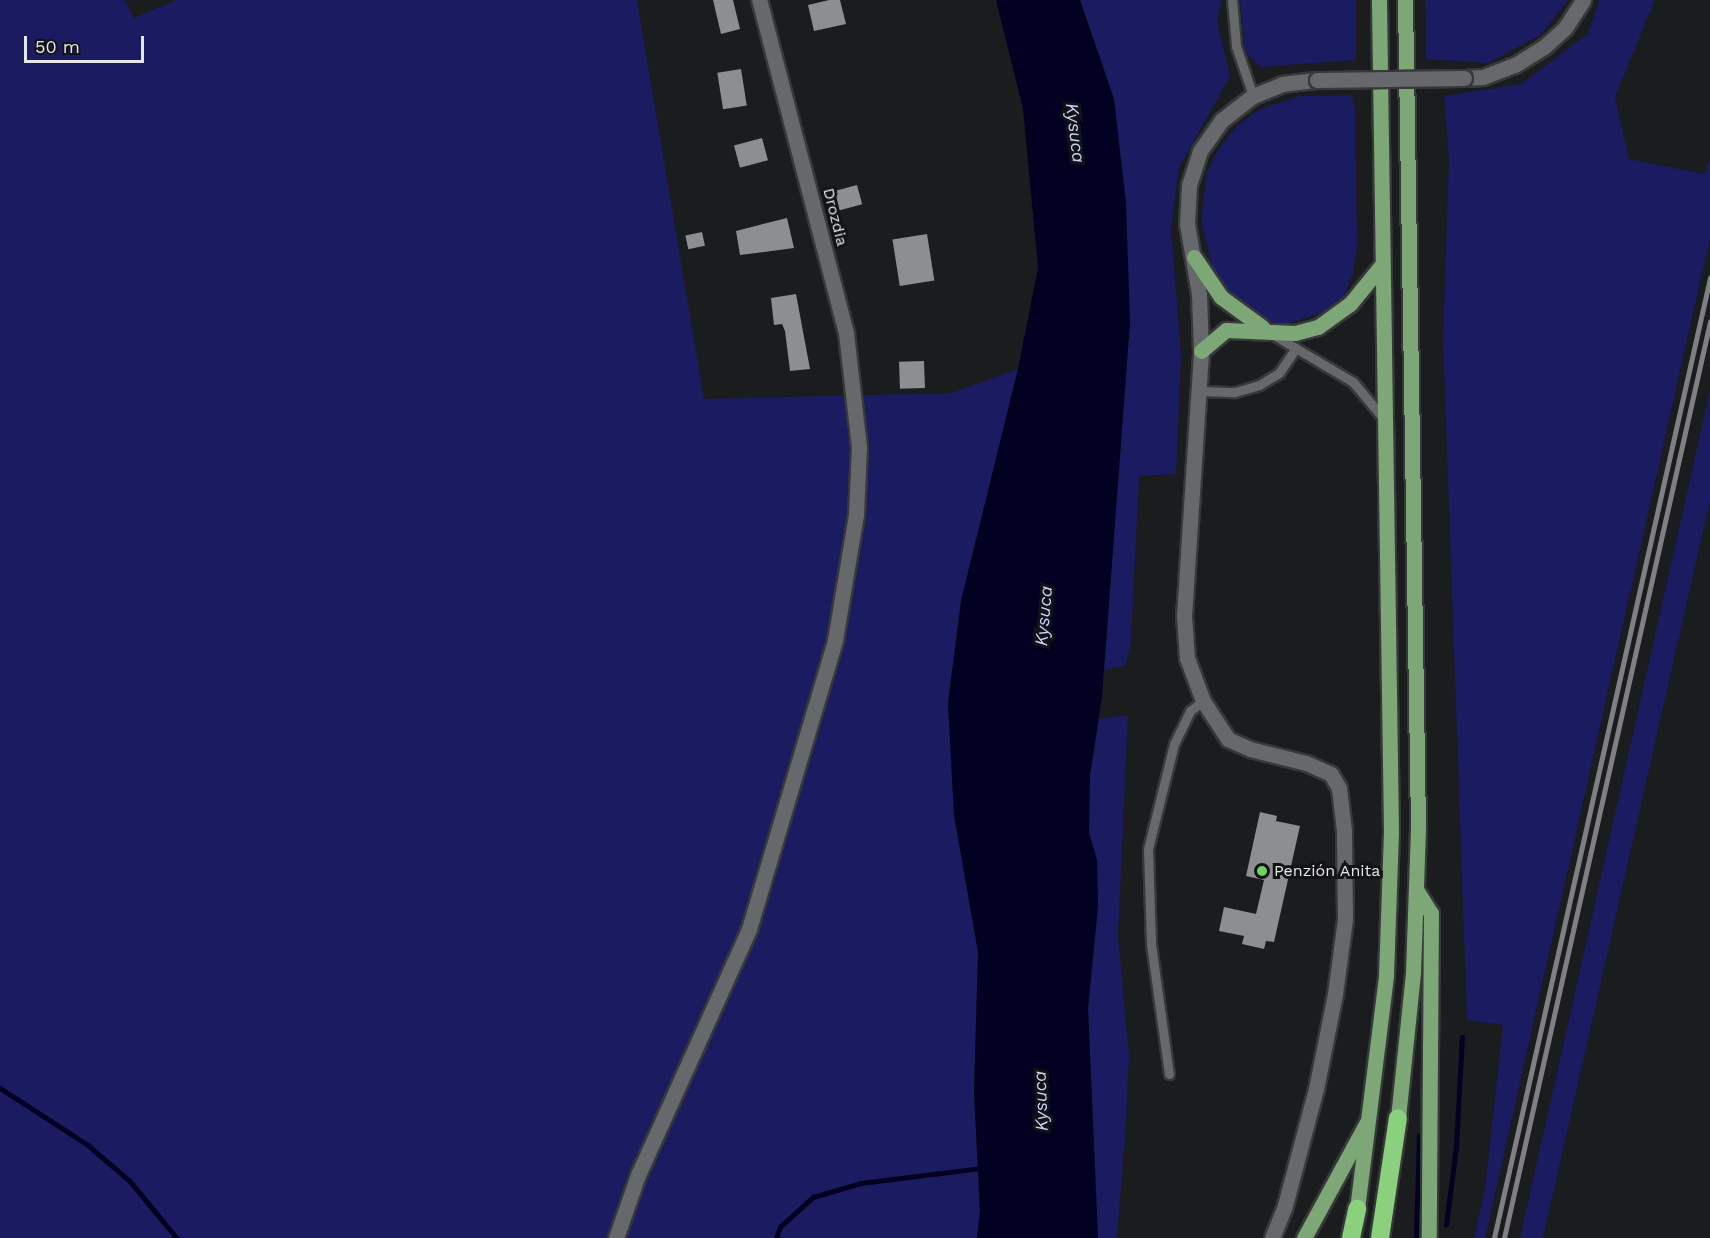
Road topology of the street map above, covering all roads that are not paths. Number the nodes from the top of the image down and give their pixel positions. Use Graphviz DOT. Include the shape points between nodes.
graph roads {
  1 [pos="759,0"];
  2 [pos="1232,0"];
  3 [pos="1379,0"];
  4 [pos="1405,0"];
  5 [pos="1583,0"];
  6 [pos="1253,96"];
  7 [pos="1194,257"];
  8 [pos="1382,266"];
  9 [pos="1265,329"];
  10 [pos="1296,348"];
  11 [pos="1201,351"];
  12 [pos="1201,391"];
  13 [pos="1385,421"];
  14 [pos="1203,701"];
  15 [pos="1416,891"];
  16 [pos="1169,1074"];
  17 [pos="1371,1114"];
  18 [pos="1398,1118"];
  19 [pos="1357,1209"];
  20 [pos="616,1238"];
  21 [pos="1272,1238"];
  22 [pos="1304,1238"];
  23 [pos="1352,1238"];
  24 [pos="1380,1238"];
  25 [pos="1429,1238"];
  1 -- 20 [label="street, Drozdia" via="846,333 859,447 856,515 835,640 749,930 638,1175"];
  2 -- 6 [label="lane" via="1236,46"];
  3 -- 8 [label="main road"];
  4 -- 15 [label="main road" via="1418,692"];
  5 -- 6 [label="street, bridge" via="1565,28 1544,47 1515,65 1483,77 1317,80 1282,84"];
  6 -- 7 [label="street" via="1222,120 1200,151 1189,185 1187,224"];
  7 -- 9 [label="main road" via="1221,297"];
  7 -- 11 [label="street"];
  8 -- 9 [label="main road" via="1350,304 1318,327 1295,333"];
  8 -- 13 [label="main road"];
  9 -- 10 [label="lane"];
  9 -- 11 [label="main road" via="1226,330"];
  10 -- 12 [label="lane" via="1279,373 1259,386 1235,392"];
  10 -- 13 [label="lane" via="1353,382"];
  11 -- 12 [label="street"];
  12 -- 14 [label="street" via="1184,637 1187,658"];
  13 -- 17 [label="main road" via="1391,831 1386,975"];
  14 -- 16 [label="lane" via="1190,711 1174,744 1148,849 1151,944"];
  14 -- 21 [label="street" via="1228,739 1250,750 1321,767 1331,774 1339,788 1345,919 1335,994 1316,1089 1284,1209"];
  15 -- 18 [label="main road" via="1413,972"];
  15 -- 25 [label="main road" via="1431,913"];
  17 -- 19 [label="main road"];
  17 -- 22 [label="main road"];
  18 -- 24 [label="highway"];
  19 -- 23 [label="highway"];
}
